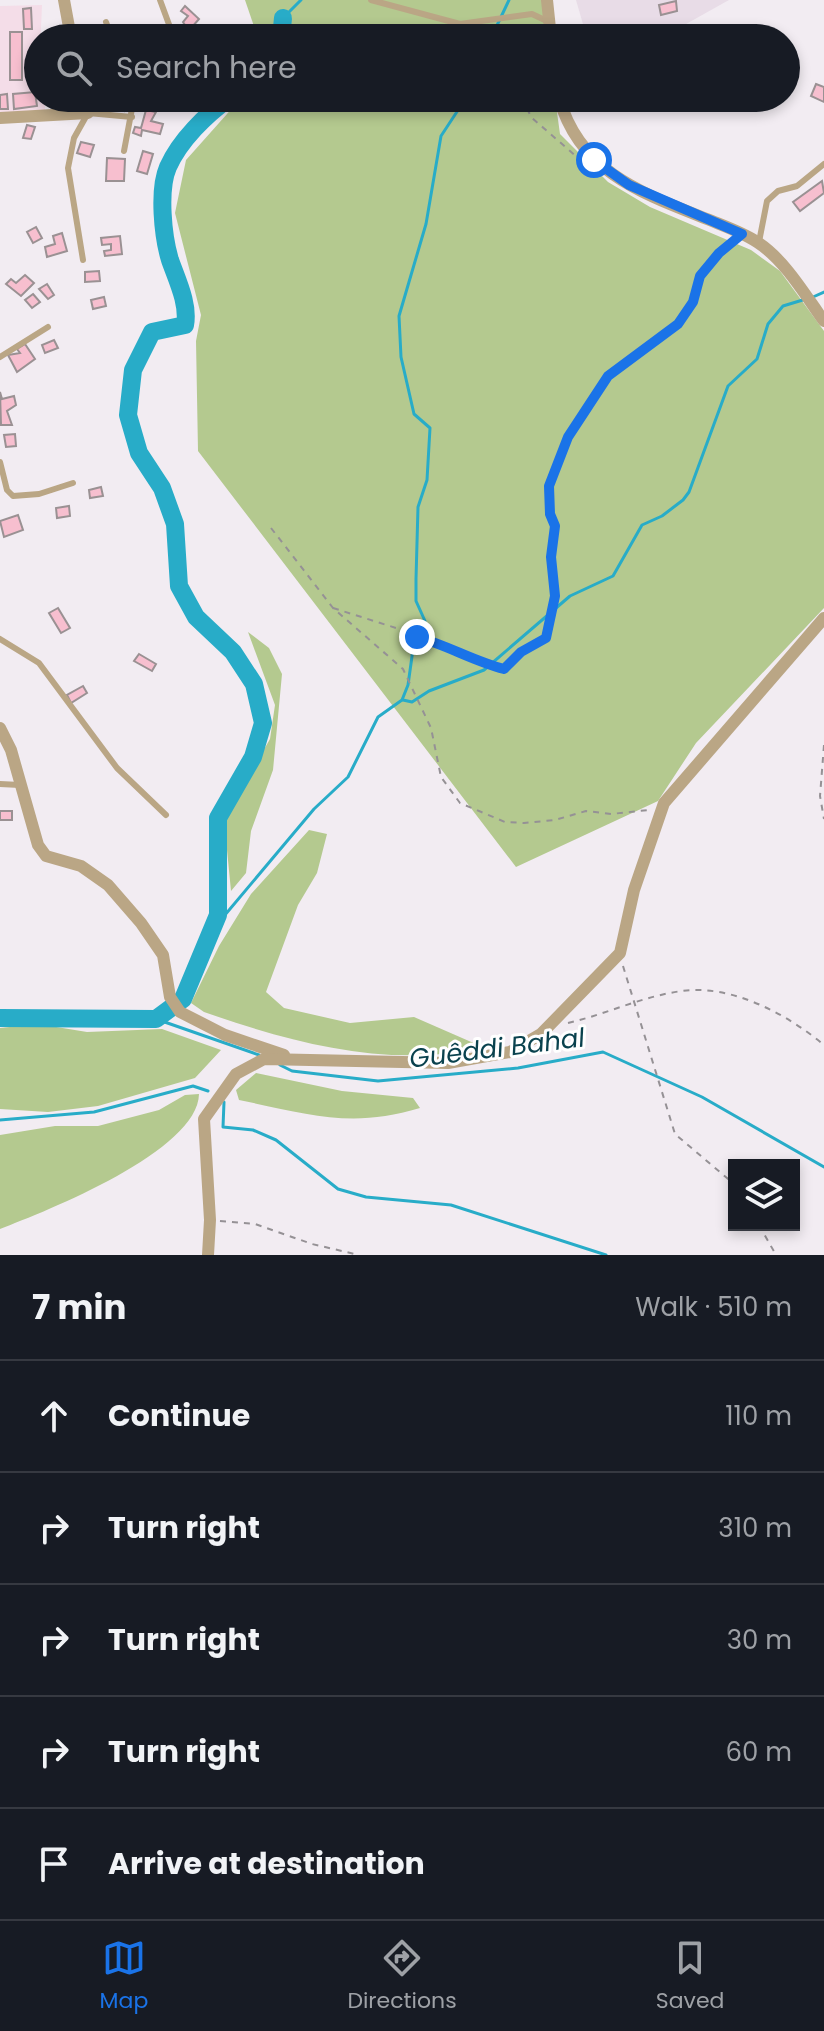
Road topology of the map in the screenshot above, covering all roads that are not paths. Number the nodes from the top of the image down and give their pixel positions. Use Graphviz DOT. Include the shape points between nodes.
graph roads {
  1 [pos="64,0"];
  2 [pos="160,0"];
  3 [pos="371,0"];
  4 [pos="547,0"];
  5 [pos="549,22"];
  6 [pos="68,24"];
  7 [pos="169,24"];
  8 [pos="133,112"];
  9 [pos="563,112"];
  10 [pos="88,113"];
  11 [pos="132,117"];
  12 [pos="0,118"];
  13 [pos="124,151"];
  14 [pos="824,164"];
  15 [pos="759,242"];
  16 [pos="83,260"];
  17 [pos="824,321"];
  18 [pos="48,327"];
  19 [pos="0,357"];
  20 [pos="0,462"];
  21 [pos="73,483"];
  22 [pos="9,494"];
  23 [pos="0,497"];
  24 [pos="824,618"];
  25 [pos="0,639"];
  26 [pos="0,728"];
  27 [pos="0,784"];
  28 [pos="22,785"];
  29 [pos="166,815"];
  30 [pos="294,1058"];
  31 [pos="208,1255"];
  1 -- 6 [label="street"];
  2 -- 7 [label="lane"];
  3 -- 5 [label="lane" via="460,24 532,14"];
  4 -- 5 [label="street"];
  8 -- 11 [label="lane"];
  9 -- 15 [label="street" via="567,126 594,160 629,185"];
  10 -- 11 [label="lane"];
  10 -- 12 [label="street"];
  10 -- 16 [label="lane" via="74,138 68,168"];
  11 -- 13 [label="lane"];
  14 -- 15 [label="lane" via="767,201"];
  15 -- 17 [label="street"];
  18 -- 19 [label="lane"];
  20 -- 22 [label="lane"];
  21 -- 22 [label="lane" via="39,494"];
  22 -- 23 [label="lane"];
  24 -- 30 [label="street" via="664,803 634,890 620,953 541,1034 510,1052 448,1063"];
  25 -- 29 [label="lane" via="39,663 117,768"];
  26 -- 28 [label="street"];
  27 -- 28 [label="lane"];
  28 -- 30 [label="street" via="38,845 46,856 81,866 108,885 141,923 163,955 170,997 180,1012 225,1035"];
  30 -- 31 [label="street" via="264,1059 236,1074 204,1119"];
}
